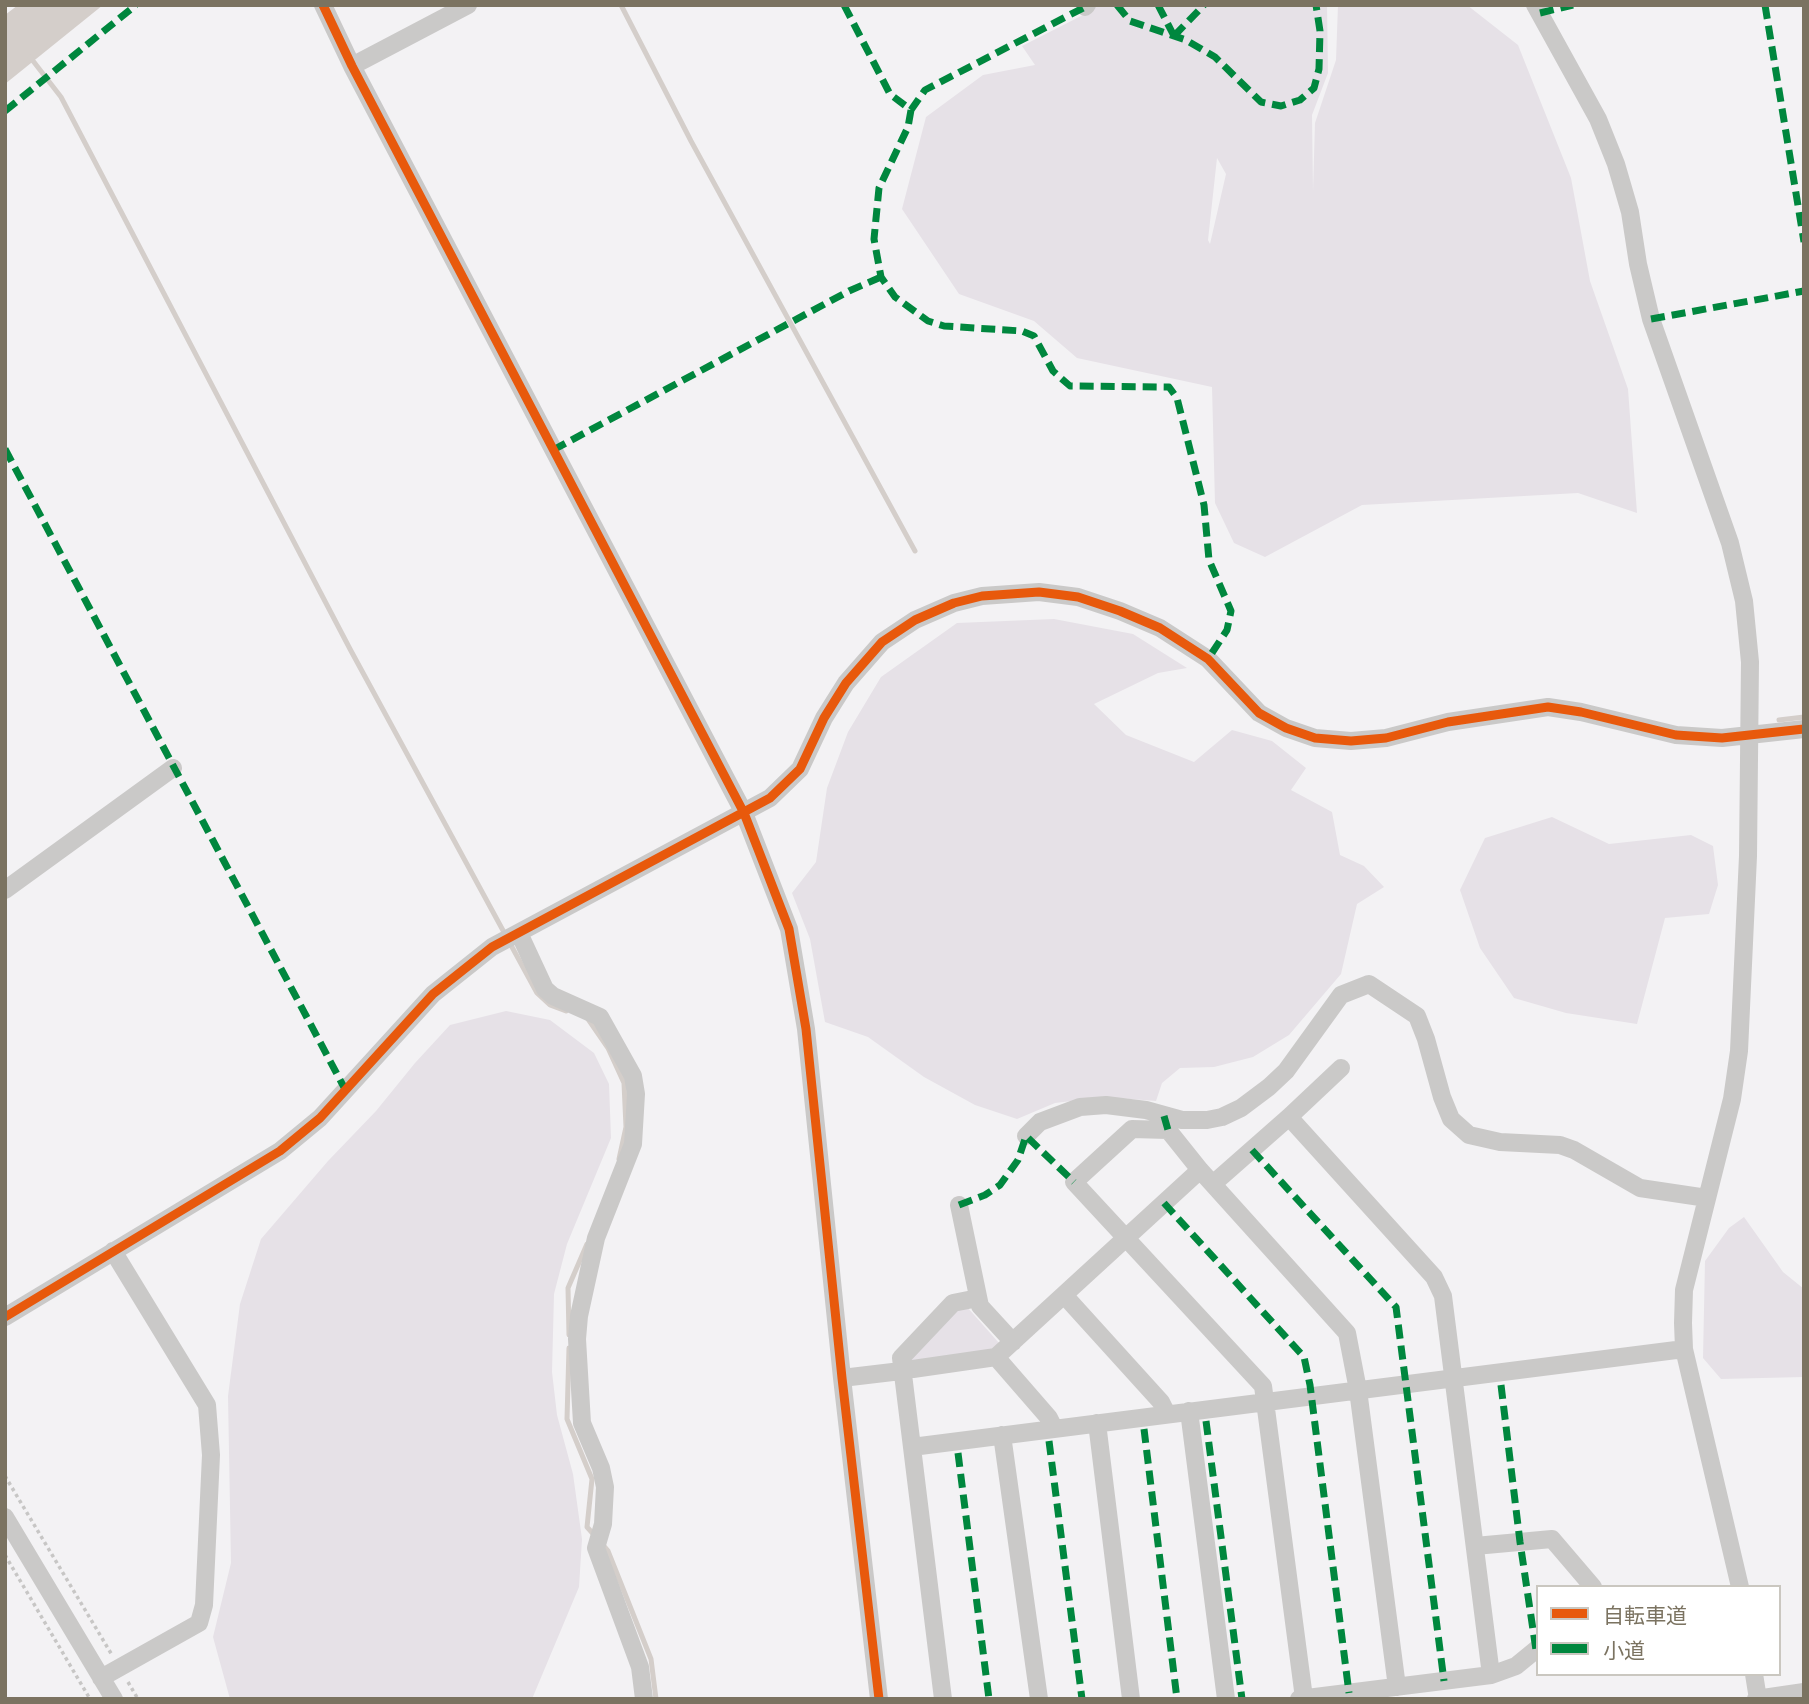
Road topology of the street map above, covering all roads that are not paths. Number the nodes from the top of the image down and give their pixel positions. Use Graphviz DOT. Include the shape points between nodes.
graph roads {
  1 [pos="323,5"];
  2 [pos="468,5"];
  3 [pos="1535,5"];
  4 [pos="352,66"];
  5 [pos="1804,729"];
  6 [pos="1749,736"];
  7 [pos="173,768"];
  8 [pos="744,813"];
  9 [pos="5,890"];
  10 [pos="511,937"];
  11 [pos="1340,1068"];
  12 [pos="1289,1117"];
  13 [pos="1026,1136"];
  14 [pos="1200,1170"];
  15 [pos="1214,1183"];
  16 [pos="1707,1198"];
  17 [pos="959,1205"];
  18 [pos="1127,1237"];
  19 [pos="113,1251"];
  20 [pos="1064,1295"];
  21 [pos="978,1298"];
  22 [pos="5,1317"];
  23 [pos="1013,1342"];
  24 [pos="1684,1349"];
  25 [pos="996,1357"];
  26 [pos="907,1370"];
  27 [pos="842,1378"];
  28 [pos="1453,1378"];
  29 [pos="1358,1390"];
  30 [pos="1265,1402"];
  31 [pos="1189,1411"];
  32 [pos="1167,1414"];
  33 [pos="1097,1423"];
  34 [pos="1054,1428"];
  35 [pos="1002,1435"];
  36 [pos="912,1447"];
  37 [pos="5,1517"];
  38 [pos="1475,1546"];
  39 [pos="1591,1585"];
  40 [pos="1740,1585"];
  41 [pos="1536,1650"];
  42 [pos="1491,1675"];
  43 [pos="1754,1676"];
  44 [pos="101,1678"];
  45 [pos="1397,1687"];
  46 [pos="1804,1692"];
  47 [pos="1301,1698"];
  48 [pos="114,1699"];
  49 [pos="645,1699"];
  50 [pos="878,1699"];
  51 [pos="943,1699"];
  52 [pos="1039,1699"];
  53 [pos="1131,1699"];
  54 [pos="1226,1699"];
  55 [pos="1757,1699"];
  1 -- 4 [label="street"];
  2 -- 4 [label="street"];
  3 -- 6 [label="street" via="1598,119 1616,164 1651,319 1730,543 1744,601"];
  4 -- 8 [label="street"];
  5 -- 6 [label="street"];
  6 -- 8 [label="street" via="1676,735 1548,707 1448,722 1386,738 1315,738 1259,713 1208,659 1160,628 1077,597 1008,592 954,603 915,620 882,642 846,683 800,769 770,798"];
  6 -- 16 [label="street" via="1740,1052"];
  7 -- 9 [label="street"];
  8 -- 10 [label="street"];
  8 -- 27 [label="street" via="789,929 806,1030"];
  10 -- 19 [label="street" via="433,994 320,1118 280,1151"];
  10 -- 49 [label="street" via="545,989 600,1017 633,1076 633,1144 596,1238 577,1339 582,1423 605,1487 596,1549 640,1667"];
  11 -- 12 [label="street"];
  12 -- 15 [label="street"];
  12 -- 28 [label="street" via="1434,1277 1443,1296"];
  13 -- 16 [label="street" via="1040,1122 1080,1107 1146,1110 1182,1120 1222,1117 1278,1079 1341,995 1369,984 1416,1016 1441,1097 1451,1119 1469,1135 1500,1142 1560,1145 1640,1188"];
  14 -- 15 [label="street"];
  14 -- 18 [label="street"];
  14 -- 18 [label="street" via="1168,1130 1132,1129 1074,1182"];
  15 -- 29 [label="street" via="1347,1333"];
  16 -- 24 [label="street" via="1684,1290"];
  17 -- 21 [label="street"];
  18 -- 20 [label="street"];
  18 -- 30 [label="street" via="1263,1386"];
  19 -- 22 [label="street"];
  19 -- 44 [label="street" via="207,1405 211,1455 204,1605 199,1623"];
  20 -- 23 [label="street"];
  20 -- 32 [label="street"];
  21 -- 23 [label="street"];
  21 -- 26 [label="street" via="953,1303 901,1358"];
  23 -- 25 [label="street"];
  24 -- 28 [label="street"];
  24 -- 40 [label="street"];
  25 -- 26 [label="street"];
  25 -- 34 [label="street"];
  26 -- 27 [label="street"];
  26 -- 36 [label="street"];
  27 -- 50 [label="street"];
  28 -- 29 [label="street"];
  28 -- 38 [label="street"];
  29 -- 30 [label="street"];
  29 -- 45 [label="street"];
  30 -- 31 [label="street"];
  30 -- 47 [label="street"];
  31 -- 32 [label="street"];
  31 -- 54 [label="street"];
  32 -- 33 [label="street"];
  33 -- 34 [label="street"];
  33 -- 53 [label="street"];
  34 -- 35 [label="street"];
  35 -- 36 [label="street"];
  35 -- 52 [label="street"];
  36 -- 51 [label="street"];
  37 -- 44 [label="street"];
  38 -- 39 [label="street" via="1552,1539"];
  38 -- 42 [label="street"];
  41 -- 42 [label="street" via="1516,1666"];
  42 -- 45 [label="street"];
  43 -- 55 [label="street"];
  44 -- 48 [label="street"];
  45 -- 47 [label="street"];
  46 -- 55 [label="street"];
}
